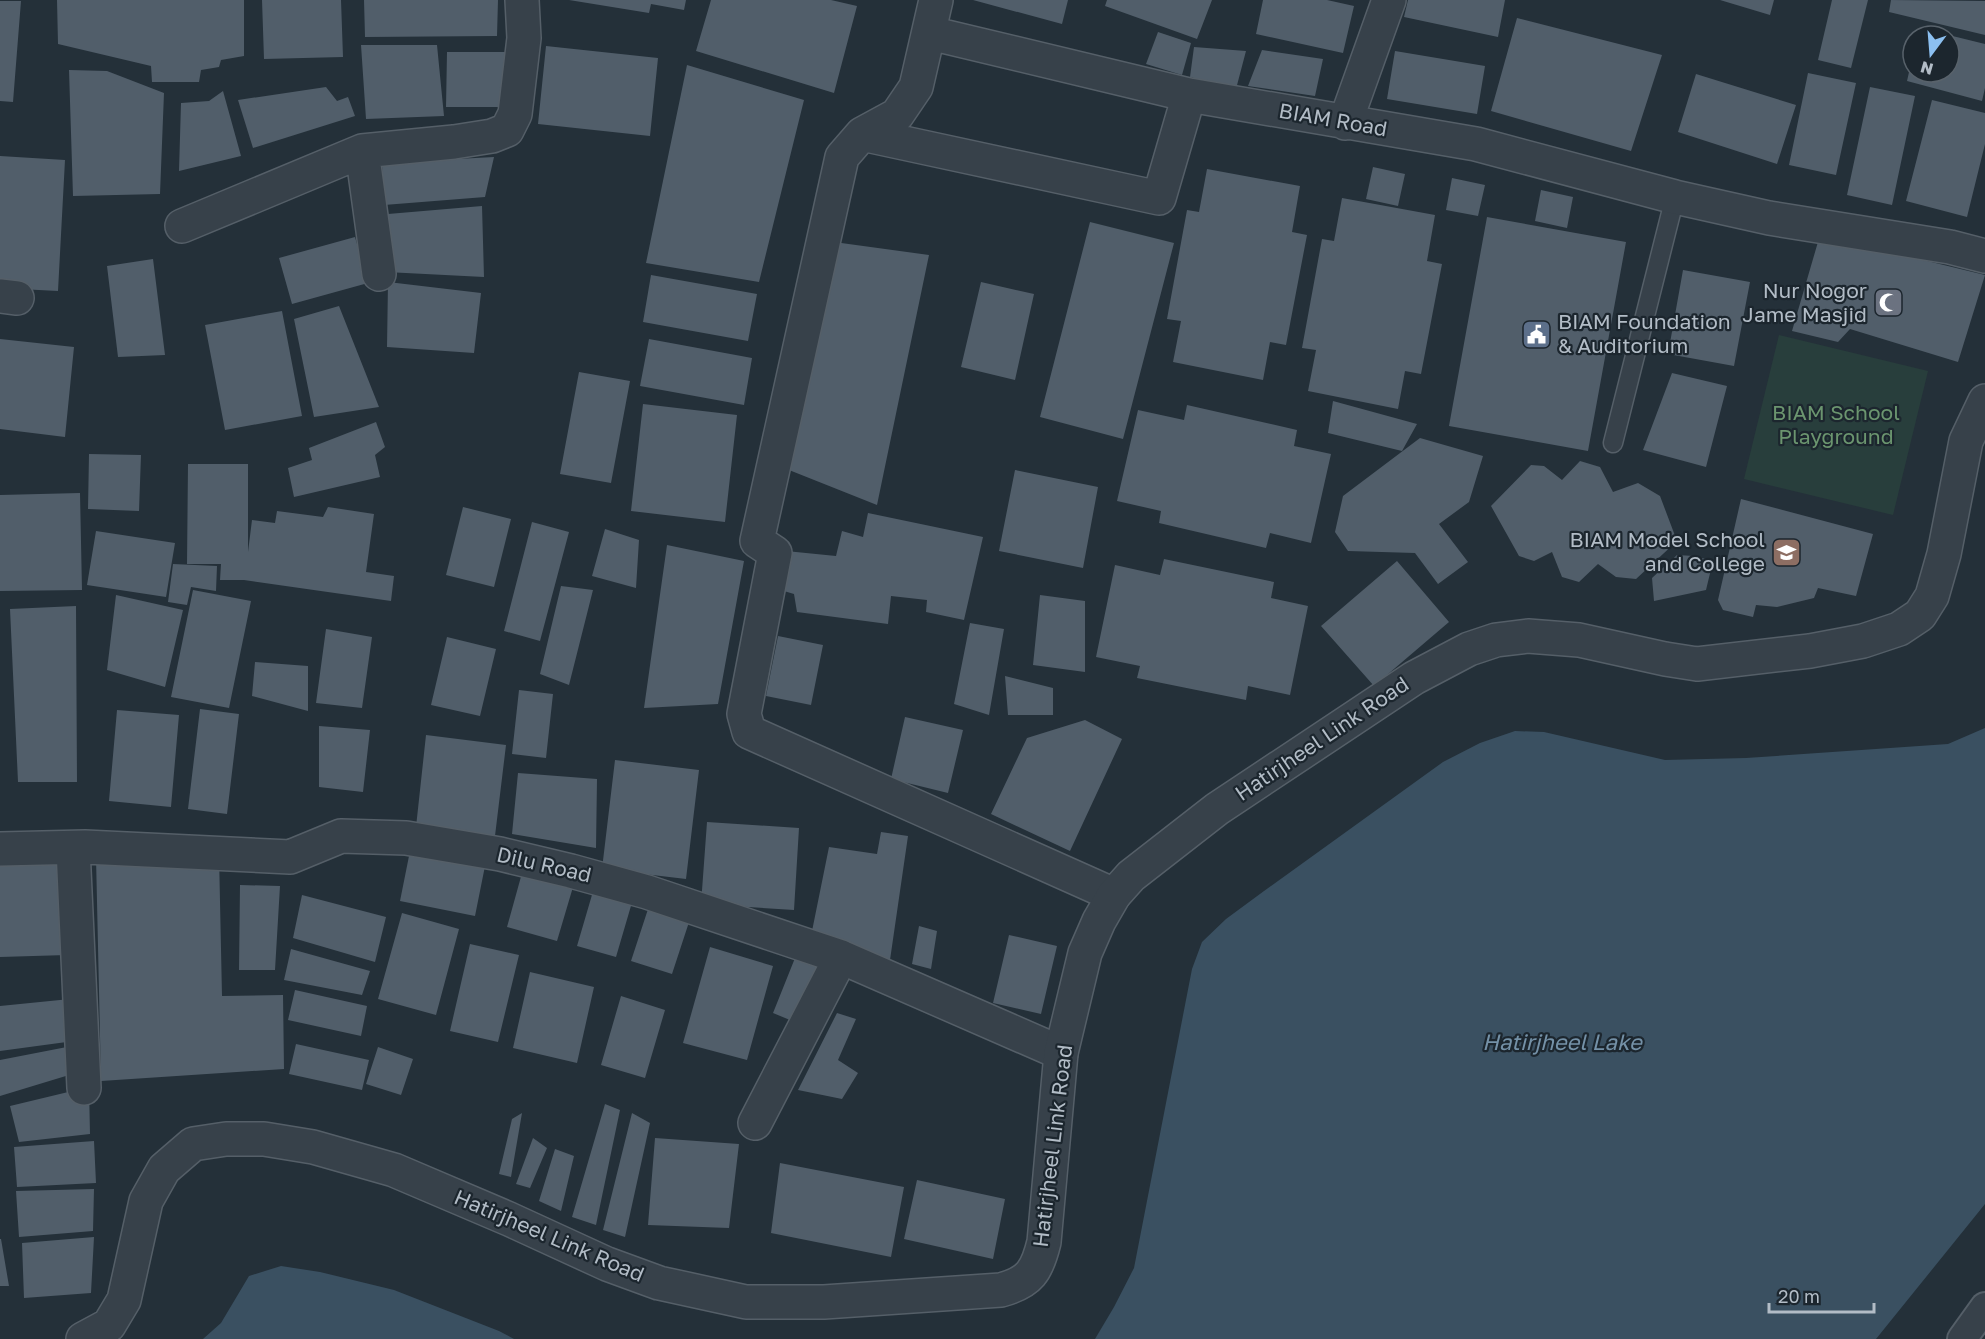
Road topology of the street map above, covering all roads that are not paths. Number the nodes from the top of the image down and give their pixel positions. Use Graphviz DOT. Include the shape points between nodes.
graph roads {
  1 [pos="522,0"];
  2 [pos="936,0"];
  3 [pos="1389,0"];
  4 [pos="930,33"];
  5 [pos="1189,95"];
  6 [pos="1345,123"];
  7 [pos="862,134"];
  8 [pos="362,151"];
  9 [pos="1675,197"];
  10 [pos="182,226"];
  11 [pos="1985,256"];
  12 [pos="379,274"];
  13 [pos="1985,401"];
  14 [pos="1613,443"];
  15 [pos="73,848"];
  16 [pos="0,849"];
  17 [pos="1114,895"];
  18 [pos="841,957"];
  19 [pos="1061,1053"];
  20 [pos="84,1088"];
  21 [pos="755,1123"];
  22 [pos="1985,1307"];
  23 [pos="83,1339"];
  24 [pos="1962,1339"];
  1 -- 8 [label="street" via="524,38 515,114 507,130 454,142"];
  2 -- 4 [label="street"];
  3 -- 6 [label="street"];
  4 -- 5 [label="street, BIAM Road"];
  4 -- 7 [label="street" via="916,87 897,115"];
  5 -- 6 [label="street, BIAM Road"];
  5 -- 7 [label="street" via="1159,198"];
  6 -- 9 [label="street, BIAM Road" via="1476,144"];
  7 -- 17 [label="street" via="842,157 757,541 775,553 744,714 749,732"];
  8 -- 10 [label="street"];
  8 -- 12 [label="street"];
  9 -- 11 [label="street, BIAM Road" via="1769,218"];
  9 -- 14 [label="lane"];
  13 -- 17 [label="street, Hatirjheel Link Road" via="1966,441 1932,596 1920,615 1899,629 1863,641 1810,651 1697,664 1579,640 1527,636 1496,639 1414,678 1217,809 1131,876"];
  15 -- 16 [label="street, Dilu Road"];
  15 -- 18 [label="street, Dilu Road" via="290,857 341,836 406,838 571,871 647,892"];
  15 -- 20 [label="street"];
  17 -- 19 [label="street, Hatirjheel Link Road" via="1085,953"];
  18 -- 19 [label="street, Dilu Road"];
  18 -- 21 [label="street"];
  19 -- 23 [label="street, Hatirjheel Link Road" via="1044,1242 1039,1262 1018,1285 1000,1290 824,1302 746,1302 659,1283 607,1264 394,1170 313,1147 264,1139 226,1139 193,1144 164,1169 146,1201 124,1300 109,1325"];
  22 -- 24 [label="street"];
}
